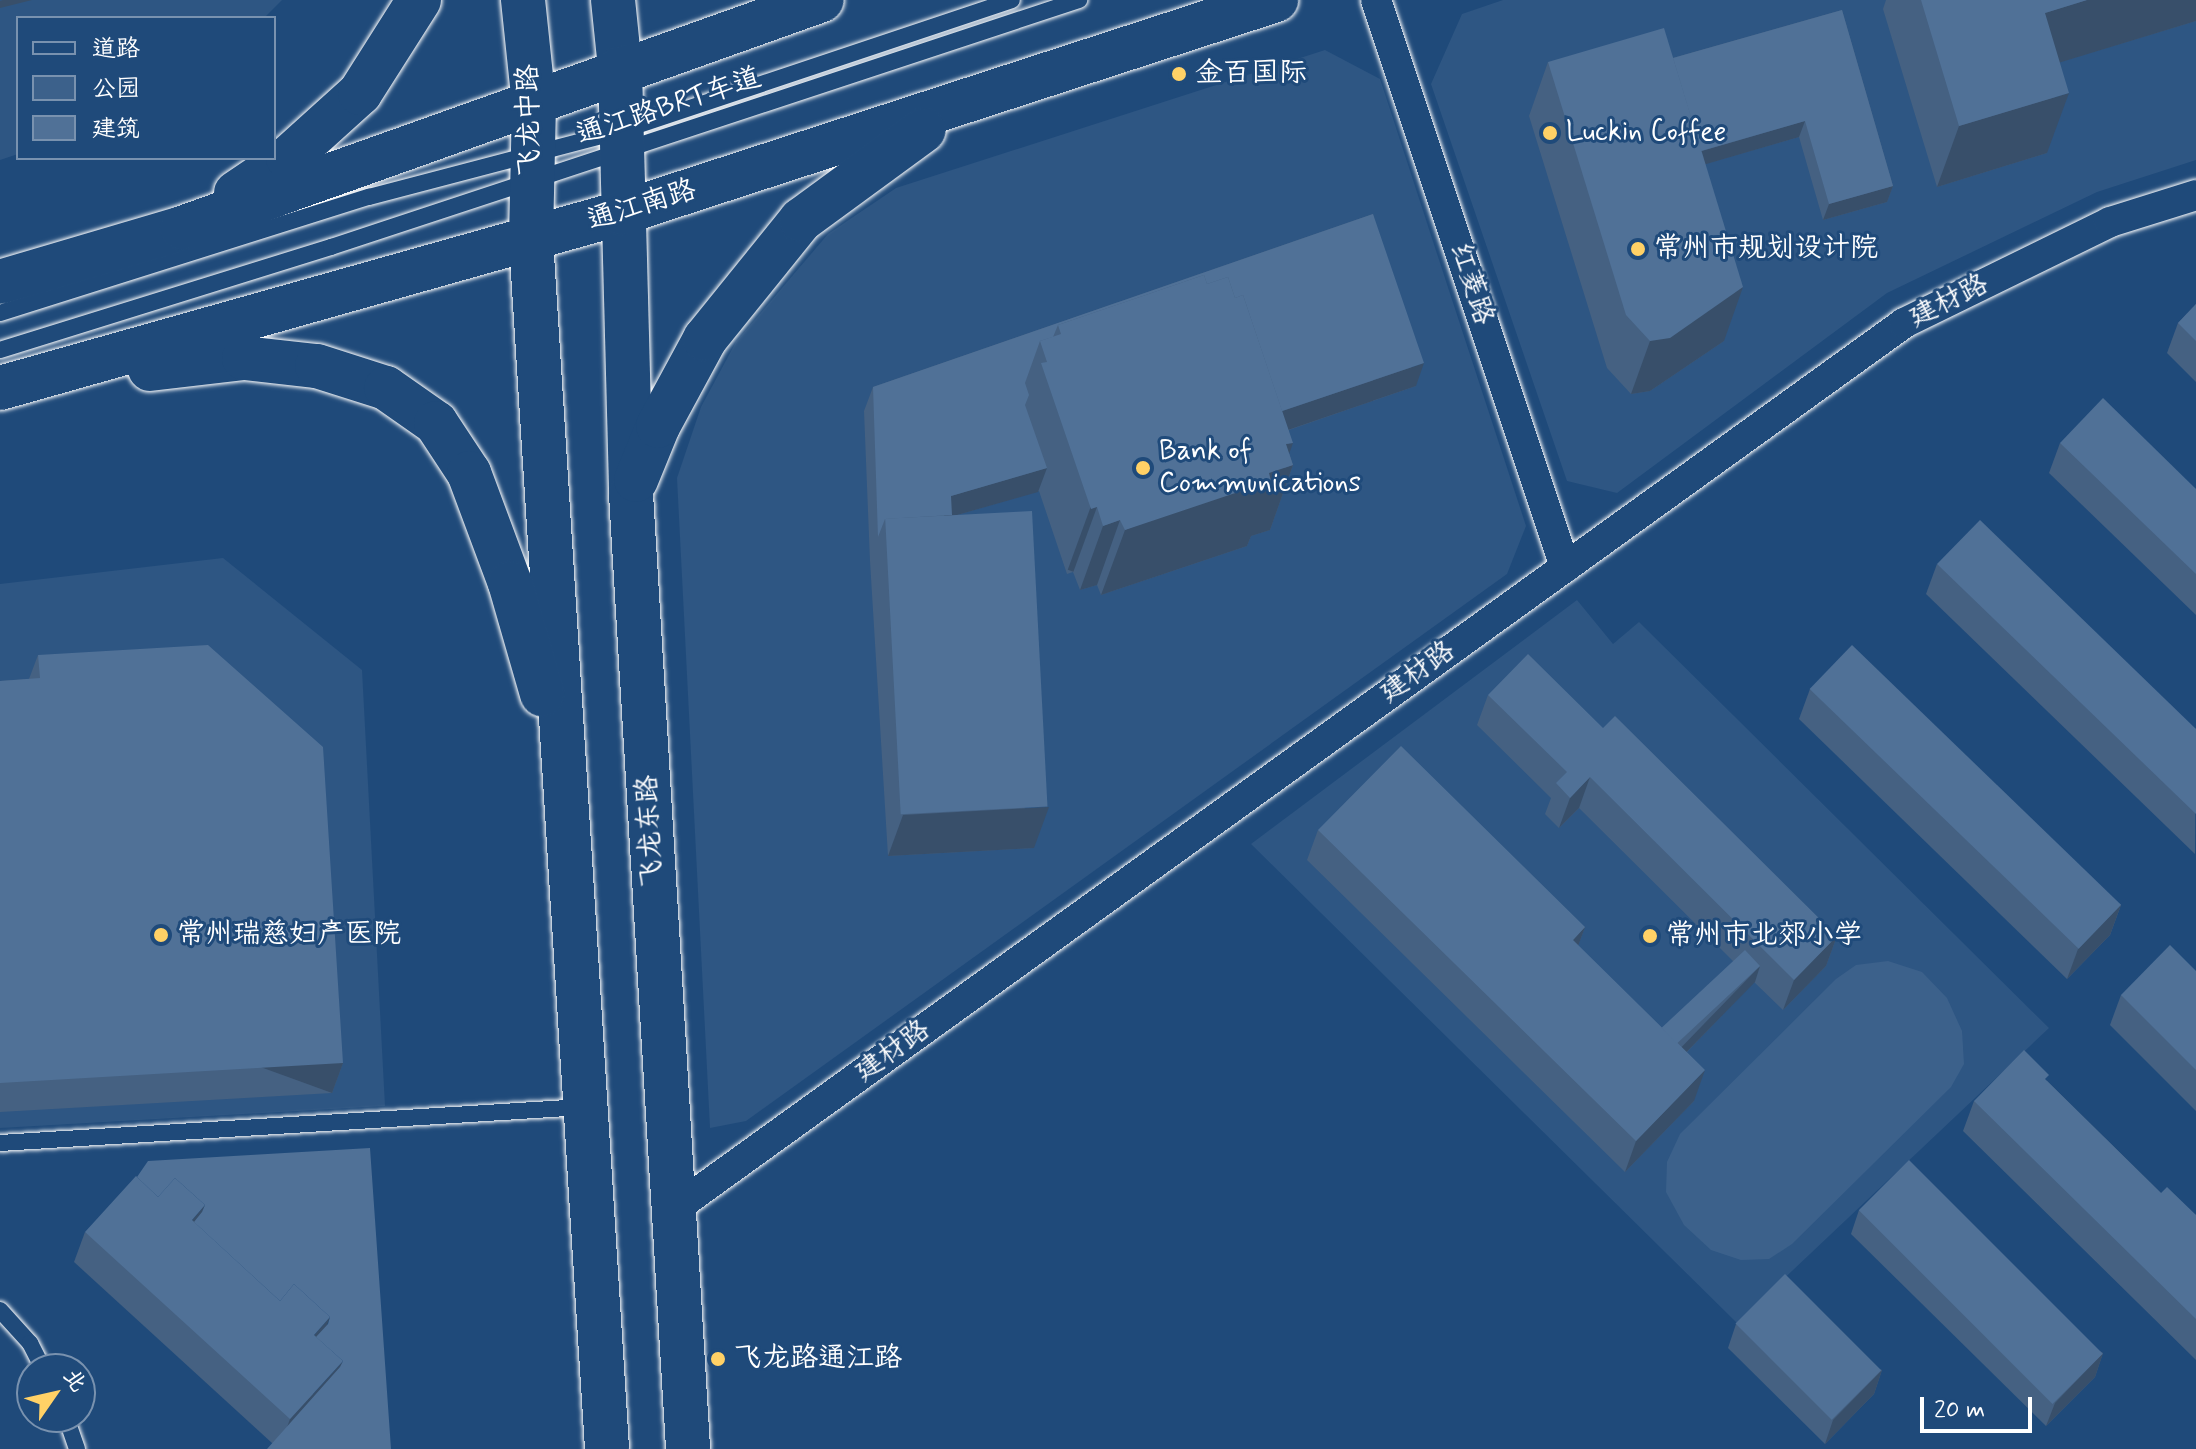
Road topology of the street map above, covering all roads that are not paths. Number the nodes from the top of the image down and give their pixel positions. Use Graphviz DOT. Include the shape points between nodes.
graph roads {
  1 [pos="419,0"];
  2 [pos="523,0"];
  3 [pos="613,0"];
  4 [pos="822,0"];
  5 [pos="1012,0"];
  6 [pos="1079,0"];
  7 [pos="1276,0"];
  8 [pos="1376,0"];
  9 [pos="620,68"];
  10 [pos="534,105"];
  11 [pos="952,109"];
  12 [pos="621,140"];
  13 [pos="532,166"];
  14 [pos="2196,195"];
  15 [pos="621,213"];
  16 [pos="182,228"];
  17 [pos="531,240"];
  18 [pos="0,282"];
  19 [pos="0,313"];
  20 [pos="3,375"];
  21 [pos="631,494"];
  22 [pos="1565,567"];
  23 [pos="564,769"];
  24 [pos="586,1107"];
  25 [pos="0,1143"];
  26 [pos="673,1210"];
  27 [pos="0,1310"];
  28 [pos="35,1353"];
  29 [pos="607,1449"];
  30 [pos="688,1449"];
  1 -- 16 [label="main road" via="360,93 288,158"];
  2 -- 10 [label="main road, 飞龙中路"];
  3 -- 9 [label="main road"];
  4 -- 9 [label="main road"];
  5 -- 12 [label="lane, 通江路BRT车道"];
  6 -- 12 [label="lane, 通江路BRT车道"];
  7 -- 11 [label="main road, 通江南路"];
  8 -- 22 [label="street, 红菱路"];
  9 -- 10 [label="main road"];
  9 -- 12 [label="main road"];
  10 -- 13 [label="main road, 飞龙中路"];
  10 -- 16 [label="main road"];
  11 -- 15 [label="main road, 通江南路"];
  11 -- 21 [label="main road" via="801,220 705,339 658,426"];
  12 -- 13 [label="lane, 通江路BRT车道"];
  12 -- 13 [label="lane, 通江路BRT车道"];
  12 -- 15 [label="main road"];
  13 -- 17 [label="main road, 飞龙中路"];
  13 -- 19 [label="lane, 通江路BRT车道"];
  13 -- 20 [label="lane, 通江路BRT车道"];
  14 -- 22 [label="street, 建材路" via="2110,222 1904,323"];
  15 -- 17 [label="main road, 通江南路"];
  15 -- 21 [label="main road, 飞龙东路"];
  16 -- 18 [label="main road"];
  17 -- 20 [label="main road, 通江南路"];
  17 -- 23 [label="main road"];
  20 -- 23 [label="main road" via="244,358 317,366 386,388 436,423 469,473 510,583"];
  21 -- 26 [label="main road, 飞龙东路"];
  22 -- 26 [label="street, 建材路"];
  23 -- 24 [label="main road"];
  24 -- 25 [label="lane"];
  24 -- 29 [label="main road"];
  26 -- 30 [label="main road, 飞龙东路"];
  27 -- 28 [label="lane"];
}
